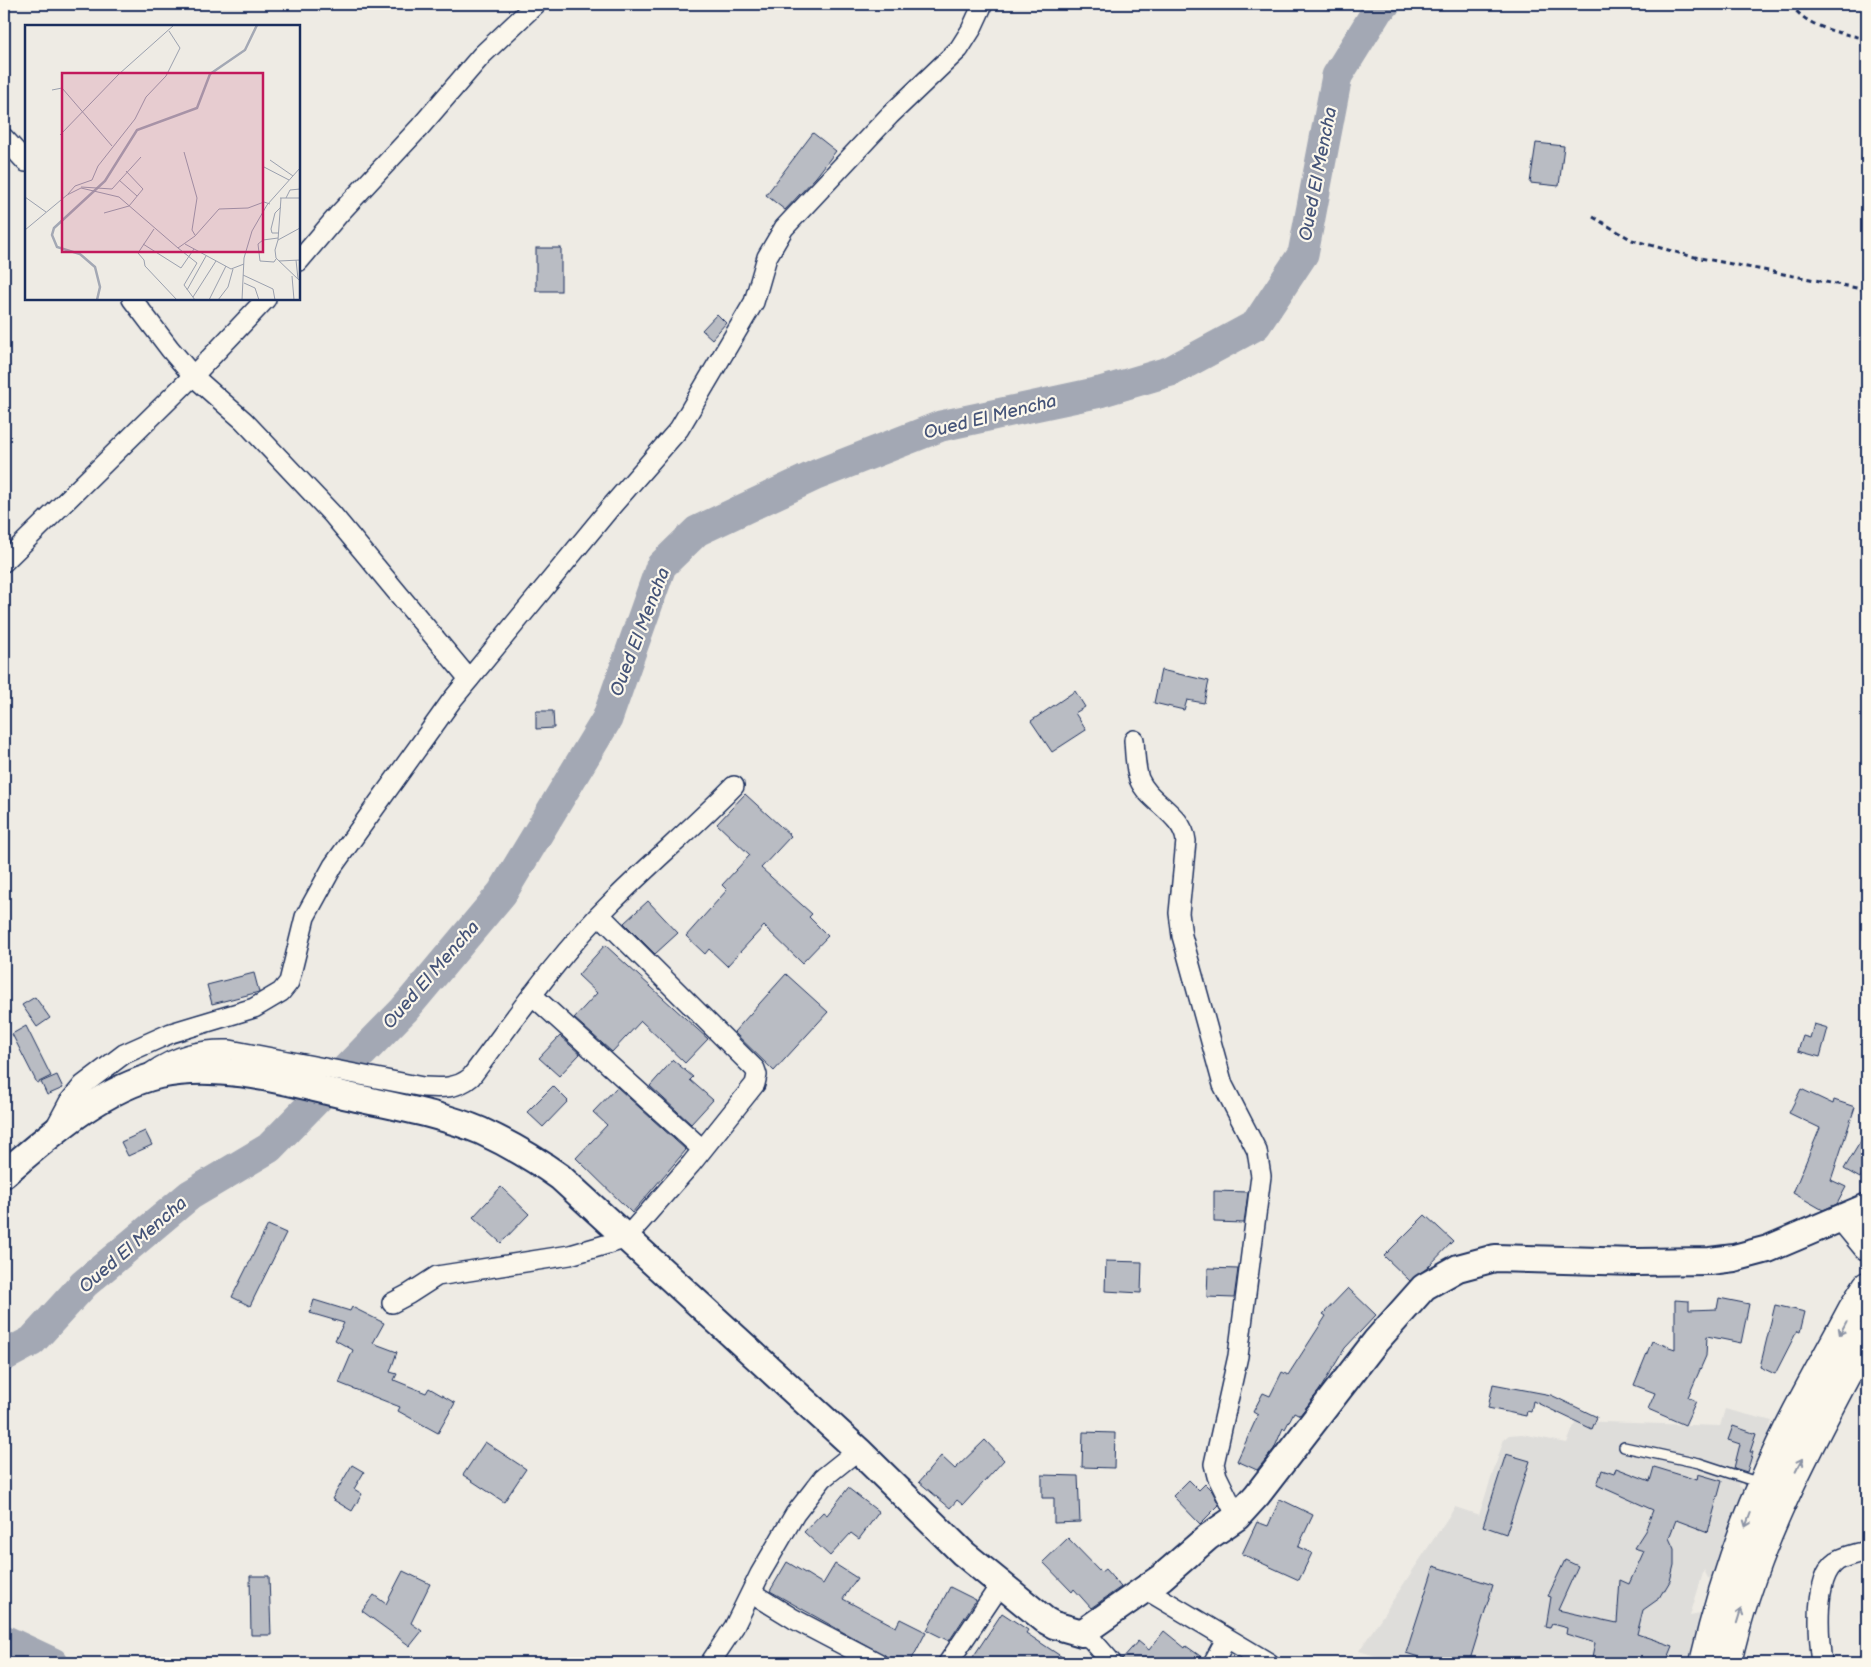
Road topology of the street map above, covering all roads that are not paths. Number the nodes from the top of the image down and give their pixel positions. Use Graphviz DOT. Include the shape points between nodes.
graph roads {
  1 [pos="536,4"];
  2 [pos="983,4"];
  3 [pos="4,138"];
  4 [pos="25,161"];
  5 [pos="300,260"];
  6 [pos="133,300"];
  7 [pos="265,300"];
  8 [pos="193,376"];
  9 [pos="4,562"];
  10 [pos="469,679"];
  11 [pos="1134,740"];
  12 [pos="734,786"];
  13 [pos="600,916"];
  14 [pos="532,995"];
  15 [pos="384,1092"];
  16 [pos="50,1135"];
  17 [pos="702,1149"];
  18 [pos="4,1174"];
  19 [pos="1854,1220"];
  20 [pos="625,1239"];
  21 [pos="1867,1246"];
  22 [pos="1867,1286"];
  23 [pos="392,1302"];
  24 [pos="1867,1336"];
  25 [pos="1624,1447"];
  26 [pos="858,1450"];
  27 [pos="1775,1487"];
  28 [pos="1237,1517"];
  29 [pos="1867,1551"];
  30 [pos="1001,1584"];
  31 [pos="1145,1589"];
  32 [pos="752,1593"];
  33 [pos="1082,1633"];
  34 [pos="1226,1638"];
  35 [pos="710,1663"];
  36 [pos="878,1663"];
  37 [pos="948,1663"];
  38 [pos="1112,1663"];
  39 [pos="1213,1663"];
  40 [pos="1269,1663"];
  41 [pos="1704,1663"];
  42 [pos="1727,1663"];
  43 [pos="1822,1663"];
  1 -- 5 [label="street" via="482,54 420,128"];
  2 -- 10 [label="street" via="958,49 890,115 784,228 767,257 754,302 679,429"];
  3 -- 4 [label="street"];
  6 -- 8 [label="street"];
  7 -- 8 [label="street"];
  8 -- 9 [label="street"];
  8 -- 10 [label="street" via="283,460"];
  10 -- 16 [label="street" via="333,866 305,917 289,982 282,992 254,1008 170,1033 124,1054 83,1086 69,1102"];
  11 -- 28 [label="street" via="1140,779 1148,793 1184,831 1186,841 1179,913 1182,936 1223,1085 1260,1163 1258,1204 1238,1356 1214,1464 1216,1476"];
  12 -- 13 [label="street"];
  13 -- 14 [label="street"];
  13 -- 17 [label="street" via="755,1069 755,1084"];
  14 -- 15 [label="street" via="471,1077 462,1084"];
  14 -- 17 [label="street"];
  15 -- 16 [label="main road" via="266,1067 229,1073 190,1072 159,1076 130,1086 101,1100"];
  15 -- 20 [label="main road" via="533,1158 560,1177"];
  16 -- 18 [label="main road"];
  17 -- 20 [label="street"];
  19 -- 21 [label="main road"];
  19 -- 28 [label="main road" via="1734,1258 1636,1262 1495,1258 1476,1261 1439,1277 1424,1287 1382,1334"];
  20 -- 23 [label="street" via="570,1256 437,1276"];
  20 -- 26 [label="main road" via="648,1256"];
  22 -- 27 [label="main road, one-way" via="1810,1389"];
  27 -- 24 [label="main road, one-way"];
  25 -- 27 [label="lane" via="1699,1463"];
  26 -- 30 [label="main road" via="963,1553"];
  26 -- 32 [label="street" via="811,1492 781,1536"];
  27 -- 41 [label="main road, one-way" via="1738,1548"];
  42 -- 27 [label="main road, one-way"];
  28 -- 31 [label="main road"];
  29 -- 43 [label="street" via="1836,1562 1827,1576 1822,1591 1818,1632"];
  30 -- 33 [label="main road" via="1045,1620"];
  30 -- 37 [label="street"];
  31 -- 33 [label="main road"];
  31 -- 34 [label="street"];
  32 -- 35 [label="street" via="734,1628"];
  32 -- 36 [label="street"];
  33 -- 38 [label="street"];
  34 -- 39 [label="street"];
  34 -- 40 [label="street"];
}
